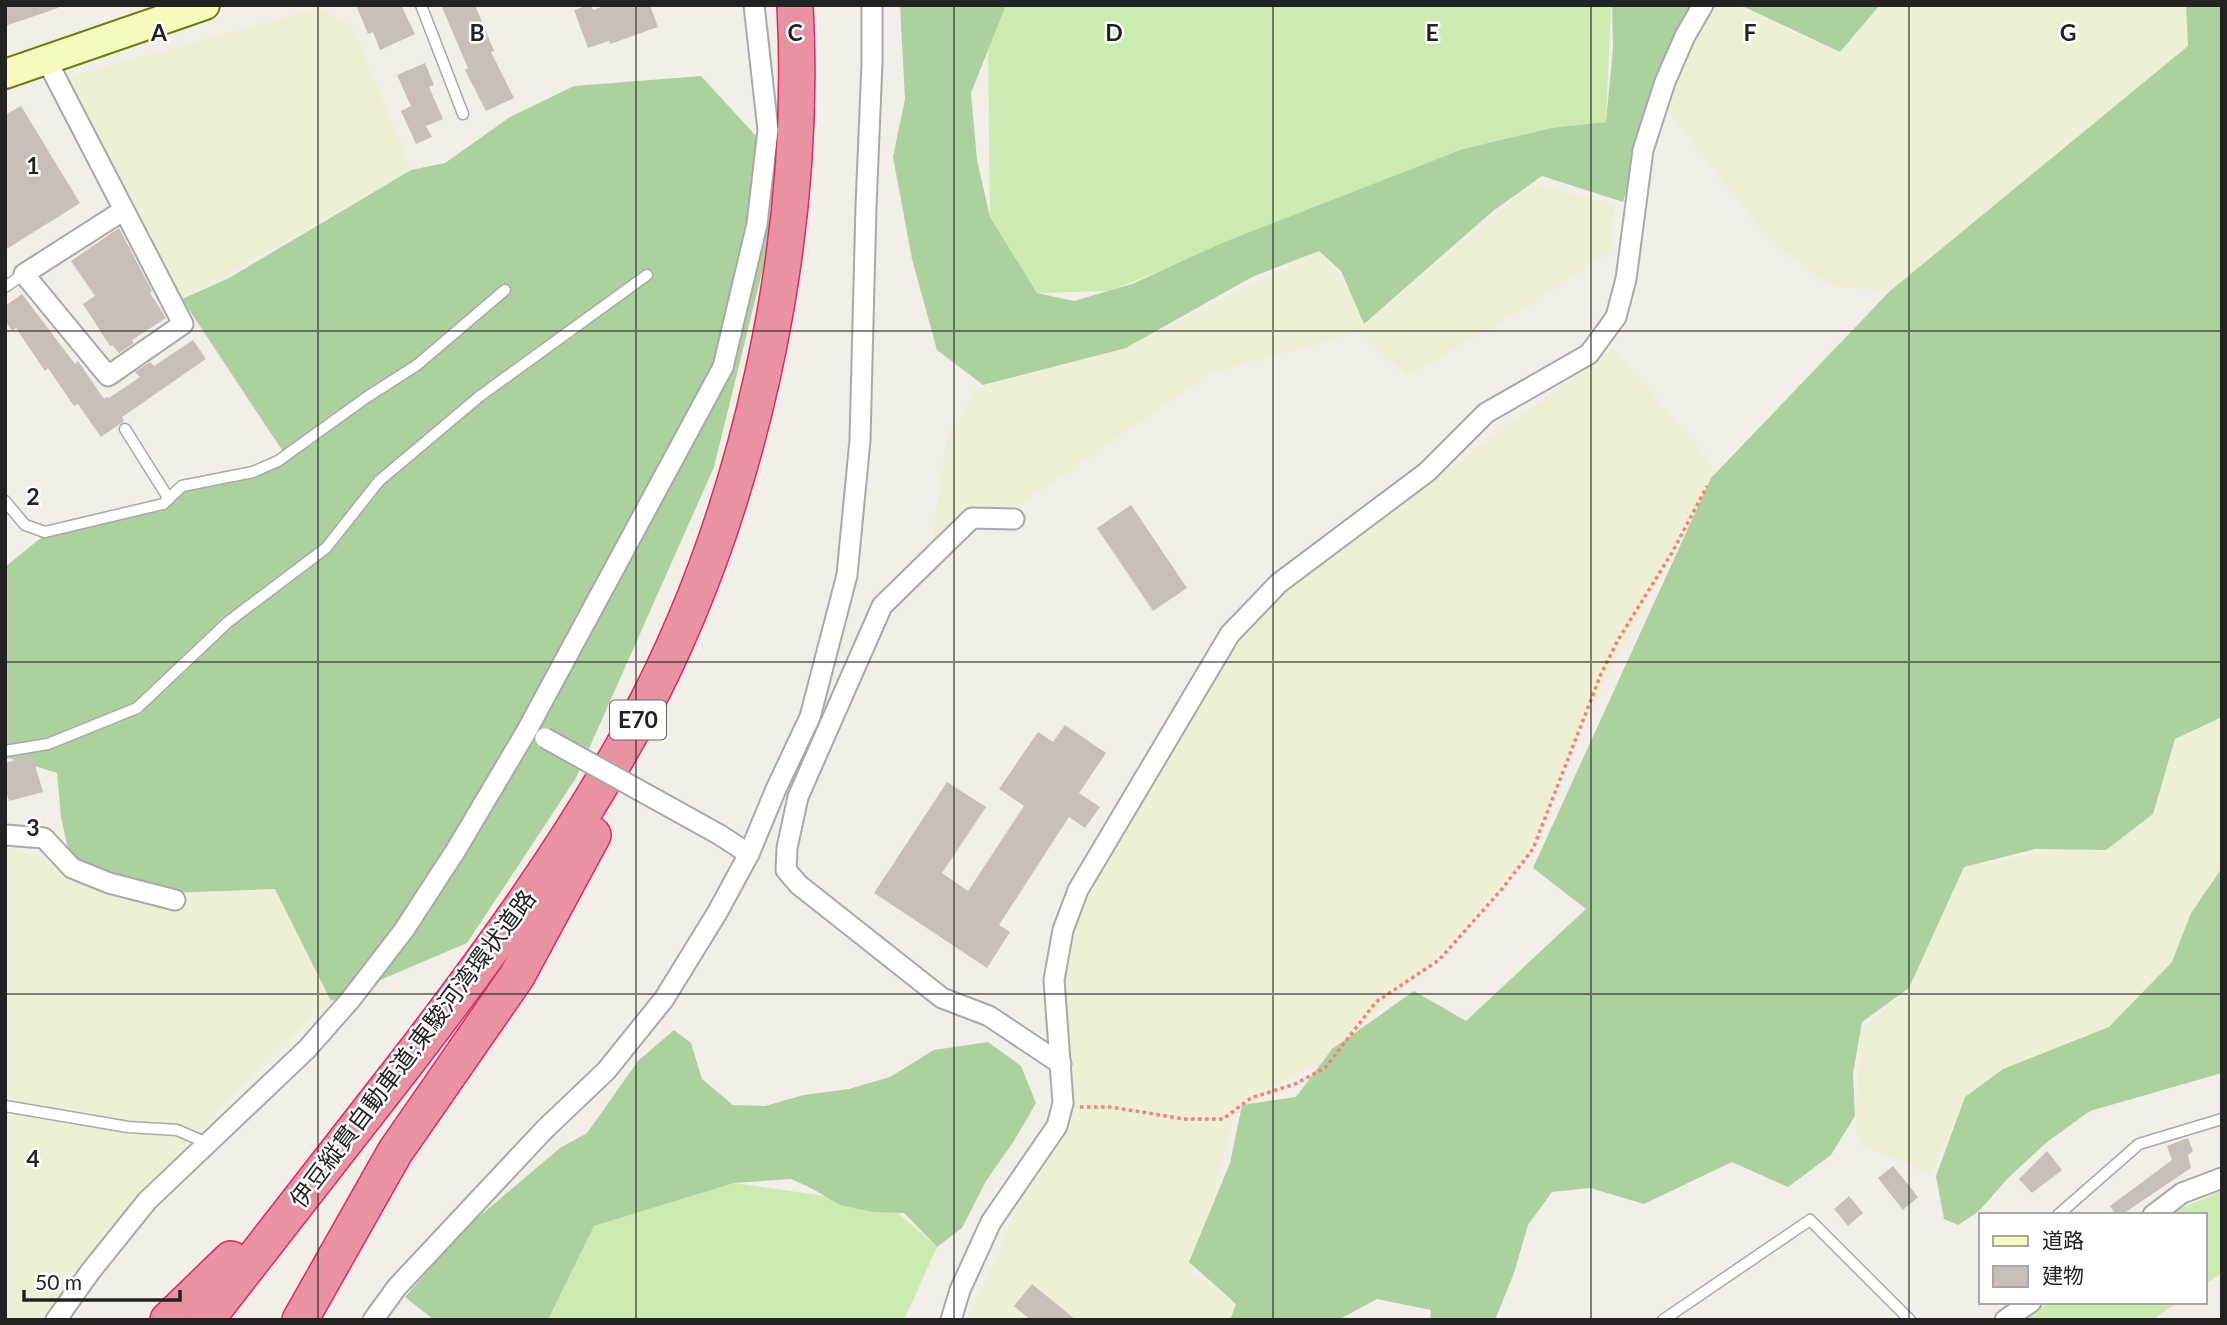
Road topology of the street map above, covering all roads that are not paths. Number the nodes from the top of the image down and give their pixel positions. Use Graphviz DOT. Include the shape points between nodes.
graph roads {
  1 [pos="205,5"];
  2 [pos="421,5"];
  3 [pos="754,5"];
  4 [pos="796,5"];
  5 [pos="808,5"];
  6 [pos="872,5"];
  7 [pos="1703,5"];
  8 [pos="47,60"];
  9 [pos="5,74"];
  10 [pos="463,114"];
  11 [pos="124,209"];
  12 [pos="24,274"];
  13 [pos="648,275"];
  14 [pos="5,287"];
  15 [pos="505,290"];
  16 [pos="125,429"];
  17 [pos="169,499"];
  18 [pos="5,501"];
  19 [pos="1014,519"];
  20 [pos="536,735"];
  21 [pos="5,751"];
  22 [pos="776,789"];
  23 [pos="798,797"];
  24 [pos="608,807"];
  25 [pos="5,835"];
  26 [pos="749,854"];
  27 [pos="175,900"];
  28 [pos="1060,1064"];
  29 [pos="5,1106"];
  30 [pos="2222,1119"];
  31 [pos="207,1143"];
  32 [pos="328,1165"];
  33 [pos="2222,1178"];
  34 [pos="2060,1213"];
  35 [pos="2155,1213"];
  36 [pos="2028,1304"];
  37 [pos="56,1320"];
  38 [pos="168,1320"];
  39 [pos="206,1320"];
  40 [pos="223,1320"];
  41 [pos="300,1320"];
  42 [pos="373,1320"];
  43 [pos="951,1320"];
  44 [pos="1663,1320"];
  45 [pos="1910,1320"];
  46 [pos="2005,1320"];
  1 -- 8 [label="street"];
  2 -- 10 [label="lane"];
  3 -- 20 [label="street" via="768,130 757,224 723,367"];
  4 -- 32 [label="highway, 伊豆縦貫自動車道;東駿河湾環状道路 / E70" via="793,160 786,237 767,347 718,535 677,642 593,800 486,959"];
  5 -- 24 [label="highway, 伊豆縦貫自動車道;東駿河湾環状道路 / E70" via="807,135 798,238 756,449 731,539 691,645"];
  6 -- 22 [label="street" via="860,440 847,575 810,717"];
  7 -- 28 [label="street" via="1665,82 1643,150 1626,279 1616,317 1589,354 1486,413 1427,472 1279,583 1230,634 1078,890 1063,930 1054,980"];
  8 -- 9 [label="street"];
  8 -- 11 [label="street"];
  11 -- 12 [label="street"];
  11 -- 12 [label="street" via="183,324 108,376"];
  12 -- 14 [label="lane"];
  13 -- 21 [label="lane" via="480,396 379,481 326,548 228,622 137,708 48,744"];
  15 -- 17 [label="lane" via="416,365 278,460 253,472 182,486"];
  16 -- 17 [label="lane"];
  17 -- 18 [label="lane" via="45,532 25,525"];
  19 -- 23 [label="street" via="972,518 882,606"];
  20 -- 26 [label="street, bridge"];
  20 -- 31 [label="street" via="404,930 351,999 307,1049"];
  22 -- 23 [label="street"];
  22 -- 26 [label="street"];
  23 -- 28 [label="street" via="786,870 799,885 943,998 989,1016"];
  24 -- 40 [label="highway, 伊豆縦貫自動車道;東駿河湾環状道路 / E70" via="498,970"];
  24 -- 41 [label="highway" via="517,976 395,1152"];
  25 -- 27 [label="street" via="44,838 72,868"];
  26 -- 42 [label="street" via="664,999 606,1071 545,1129 397,1287"];
  28 -- 43 [label="street" via="1063,1103 1057,1126 991,1222"];
  29 -- 31 [label="lane" via="128,1127 177,1130"];
  30 -- 34 [label="lane" via="2140,1144"];
  31 -- 37 [label="street" via="147,1201"];
  32 -- 38 [label="highway"];
  32 -- 39 [label="highway, 伊豆縦貫自動車道;東駿河湾環状道路 / E70"];
  33 -- 35 [label="street" via="2182,1193"];
  36 -- 46 [label="street"];
  44 -- 45 [label="lane" via="1810,1220"];
}
